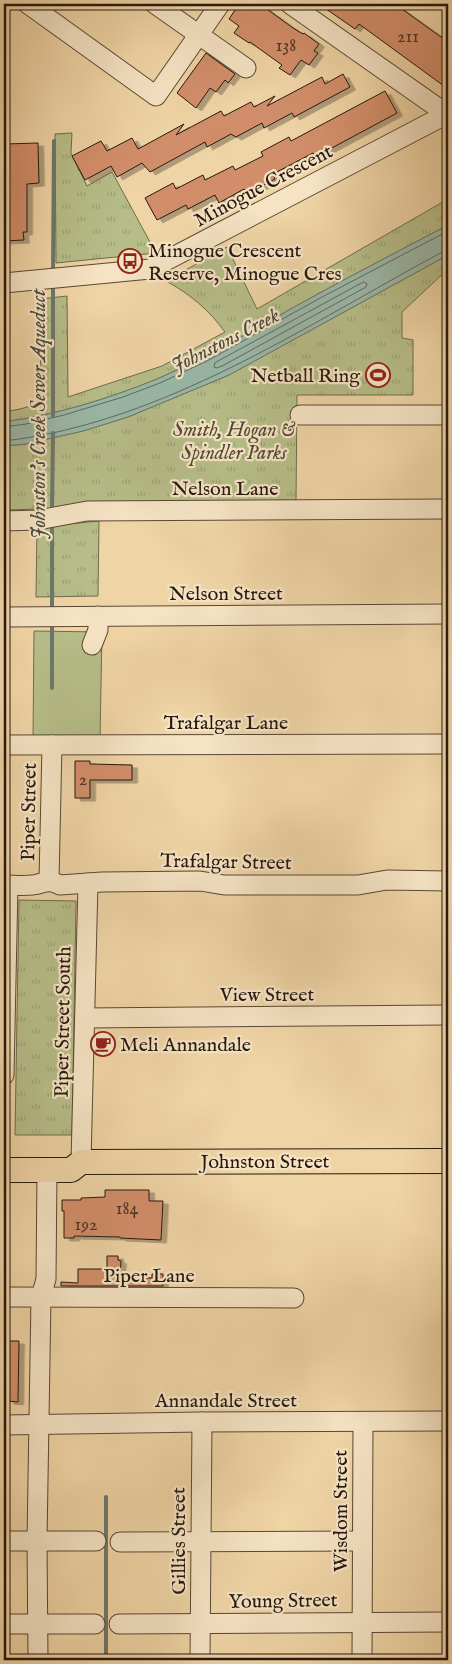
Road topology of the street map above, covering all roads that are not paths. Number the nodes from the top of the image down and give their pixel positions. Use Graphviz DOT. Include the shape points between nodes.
graph roads {
  1 [pos="28,4"];
  2 [pos="155,4"];
  3 [pos="220,4"];
  4 [pos="290,4"];
  5 [pos="199,35"];
  6 [pos="246,68"];
  7 [pos="448,115"];
  8 [pos="4,283"];
  9 [pos="300,415"];
  10 [pos="448,415"];
  11 [pos="448,510"];
  12 [pos="4,521"];
  13 [pos="448,614"];
  14 [pos="98,616"];
  15 [pos="4,617"];
  16 [pos="92,645"];
  17 [pos="448,744"];
  18 [pos="4,745"];
  19 [pos="52,745"];
  20 [pos="49,881"];
  21 [pos="448,881"];
  22 [pos="88,884"];
  23 [pos="6,885"];
  24 [pos="448,1015"];
  25 [pos="85,1018"];
  26 [pos="4,1019"];
  27 [pos="4,1075"];
  28 [pos="4,1154"];
  29 [pos="448,1161"];
  30 [pos="82,1162"];
  31 [pos="4,1170"];
  32 [pos="47,1170"];
  33 [pos="4,1297"];
  34 [pos="41,1297"];
  35 [pos="294,1298"];
  36 [pos="448,1421"];
  37 [pos="202,1422"];
  38 [pos="363,1422"];
  39 [pos="4,1425"];
  40 [pos="38,1425"];
  41 [pos="201,1540"];
  42 [pos="362,1540"];
  43 [pos="4,1541"];
  44 [pos="37,1541"];
  45 [pos="96,1541"];
  46 [pos="120,1542"];
  47 [pos="362,1622"];
  48 [pos="448,1622"];
  49 [pos="4,1624"];
  50 [pos="38,1624"];
  51 [pos="95,1624"];
  52 [pos="119,1624"];
  53 [pos="200,1624"];
  54 [pos="38,1660"];
  55 [pos="200,1660"];
  56 [pos="362,1660"];
  1 -- 5 [label="street" via="156,96"];
  2 -- 5 [label="street"];
  3 -- 5 [label="street"];
  4 -- 7 [label="street"];
  5 -- 6 [label="street"];
  7 -- 8 [label="street, Minogue Crescent" via="150,269"];
  9 -- 10 [label="street"];
  11 -- 12 [label="street, Nelson Lane" via="87,511 38,520"];
  13 -- 14 [label="street, Nelson Street"];
  14 -- 15 [label="street, Nelson Street"];
  14 -- 16 [label="street" via="98,630"];
  17 -- 19 [label="street, Trafalgar Lane"];
  18 -- 19 [label="street, Trafalgar Lane"];
  19 -- 20 [label="street, Piper Street"];
  20 -- 22 [label="street, Trafalgar Street" via="60,885"];
  20 -- 23 [label="street, Trafalgar Street"];
  21 -- 22 [label="street, Trafalgar Street" via="387,880 358,885 224,885 200,881"];
  22 -- 25 [label="street, Piper Street South"];
  23 -- 26 [label="street"];
  24 -- 25 [label="street, View Street"];
  25 -- 30 [label="street, Piper Street South"];
  26 -- 27 [label="street"];
  28 -- 30 [label="main road, Johnston Street" via="71,1154"];
  29 -- 30 [label="main road, Johnston Street"];
  30 -- 32 [label="main road, Johnston Street" via="71,1170"];
  31 -- 32 [label="main road, Johnston Street"];
  32 -- 34 [label="street" via="46,1279"];
  33 -- 34 [label="street, Piper Lane"];
  34 -- 35 [label="street, Piper Lane"];
  34 -- 40 [label="street"];
  36 -- 38 [label="street, Annandale Street"];
  37 -- 38 [label="street, Annandale Street"];
  37 -- 40 [label="street, Annandale Street"];
  37 -- 41 [label="street, Gillies Street"];
  38 -- 42 [label="street, Wisdom Street"];
  39 -- 40 [label="street, Annandale Street"];
  40 -- 44 [label="street"];
  41 -- 42 [label="street"];
  41 -- 46 [label="street"];
  41 -- 53 [label="street, Gillies Street"];
  42 -- 47 [label="street, Wisdom Street"];
  43 -- 44 [label="street"];
  44 -- 45 [label="street"];
  44 -- 50 [label="street"];
  47 -- 48 [label="street, Young Street"];
  47 -- 53 [label="street, Young Street"];
  47 -- 56 [label="street, Wisdom Street"];
  49 -- 50 [label="street"];
  50 -- 51 [label="street"];
  50 -- 54 [label="street"];
  52 -- 53 [label="street, Young Street"];
  53 -- 55 [label="street, Gillies Street"];
}
